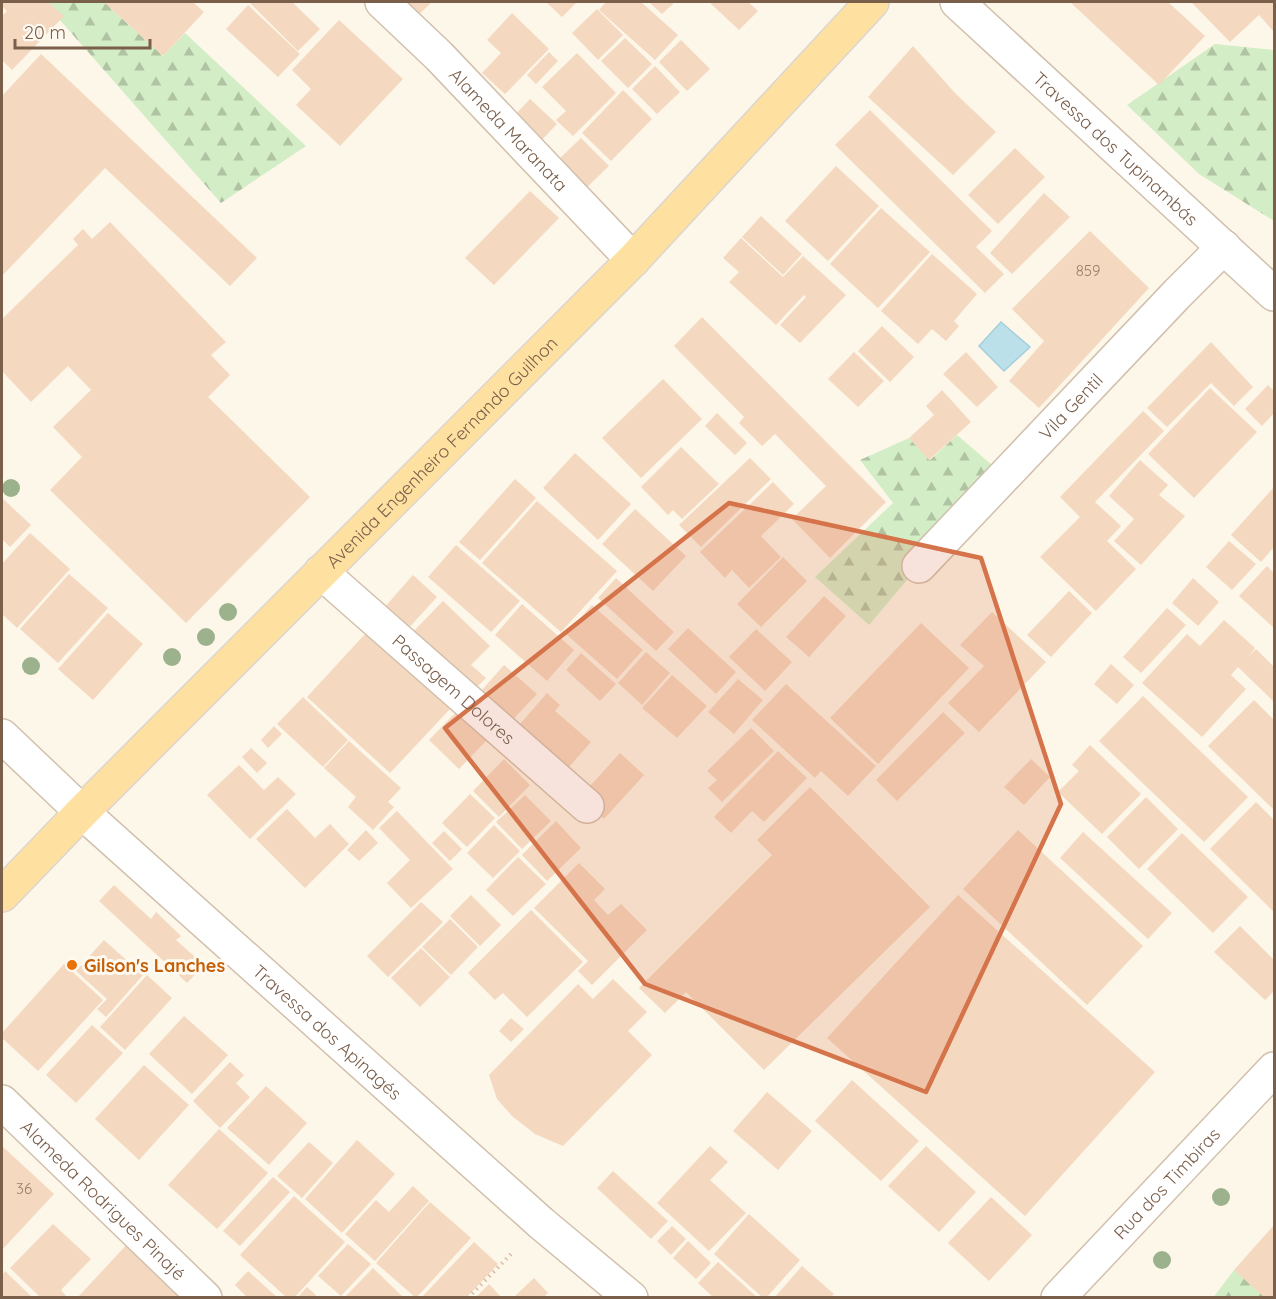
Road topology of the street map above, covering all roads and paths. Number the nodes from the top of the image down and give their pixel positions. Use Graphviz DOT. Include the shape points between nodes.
graph roads {
  1 [pos="382,2"];
  2 [pos="872,2"];
  3 [pos="957,2"];
  4 [pos="1224,247"];
  5 [pos="633,260"];
  6 [pos="1275,294"];
  7 [pos="919,566"];
  8 [pos="321,572"];
  9 [pos="2,736"];
  10 [pos="587,806"];
  11 [pos="82,812"];
  12 [pos="2,895"];
  13 [pos="1275,1069"];
  14 [pos="2,1102"];
  15 [pos="541,1223"];
  16 [pos="205,1298"];
  17 [pos="468,1298"];
  18 [pos="630,1298"];
  19 [pos="1058,1298"];
  1 -- 5 [label="street, Alameda Maranata" via="439,56"];
  2 -- 5 [label="main road, Avenida Engenheiro Fernando Guilhon"];
  3 -- 4 [label="street, Travessa dos Tupinambás"];
  4 -- 6 [label="street, Travessa dos Tupinambás"];
  4 -- 7 [label="street, Vila Gentil"];
  5 -- 8 [label="main road, Avenida Engenheiro Fernando Guilhon"];
  8 -- 10 [label="street, Passagem Dolores"];
  8 -- 11 [label="main road, Avenida Engenheiro Fernando Guilhon"];
  9 -- 11 [label="street, Travessa dos Apinagés"];
  11 -- 12 [label="main road, Avenida Engenheiro Fernando Guilhon"];
  11 -- 15 [label="street, Travessa dos Apinagés"];
  13 -- 19 [label="street, Rua dos Timbiras"];
  14 -- 16 [label="street, Alameda Rodrigues Pinajé"];
  15 -- 17 [label="path"];
  15 -- 18 [label="street, Travessa dos Apinagés"];
}
